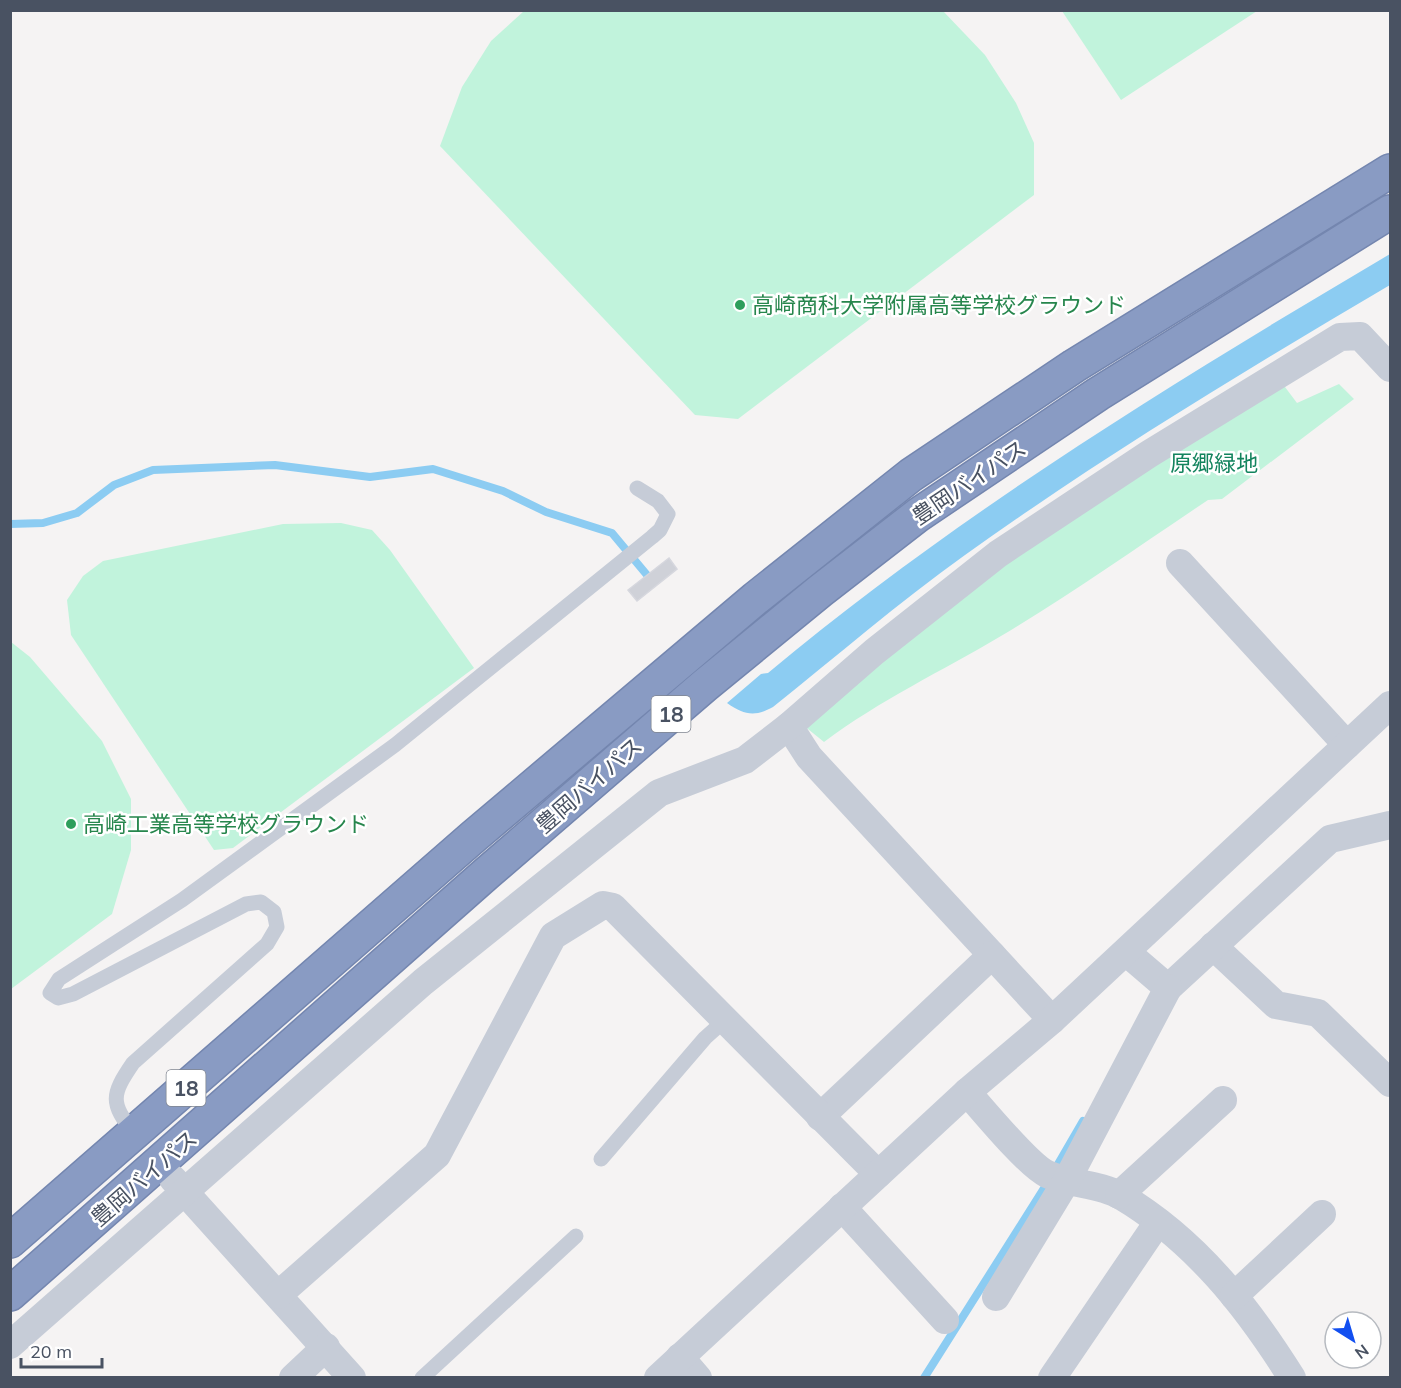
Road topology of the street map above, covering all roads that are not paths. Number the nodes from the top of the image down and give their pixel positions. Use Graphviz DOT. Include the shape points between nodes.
graph roads {
  1 [pos="1390,171"];
  2 [pos="1390,212"];
  3 [pos="1390,368"];
  4 [pos="637,489"];
  5 [pos="1180,563"];
  6 [pos="1390,705"];
  7 [pos="789,726"];
  8 [pos="1347,745"];
  9 [pos="1390,825"];
  10 [pos="1213,946"];
  11 [pos="1126,952"];
  12 [pos="992,955"];
  13 [pos="1168,988"];
  14 [pos="1052,1020"];
  15 [pos="724,1021"];
  16 [pos="1390,1083"];
  17 [pos="967,1092"];
  18 [pos="1223,1100"];
  19 [pos="820,1117"];
  20 [pos="134,1133"];
  21 [pos="601,1159"];
  22 [pos="161,1163"];
  23 [pos="878,1174"];
  24 [pos="1057,1177"];
  25 [pos="184,1192"];
  26 [pos="1119,1195"];
  27 [pos="842,1207"];
  28 [pos="1322,1214"];
  29 [pos="1158,1222"];
  30 [pos="576,1236"];
  31 [pos="10,1241"];
  32 [pos="10,1294"];
  33 [pos="278,1294"];
  34 [pos="1234,1296"];
  35 [pos="996,1297"];
  36 [pos="945,1320"];
  37 [pos="10,1345"];
  38 [pos="326,1347"];
  39 [pos="689,1367"];
  40 [pos="293,1377"];
  41 [pos="352,1377"];
  42 [pos="422,1377"];
  43 [pos="658,1377"];
  44 [pos="1052,1377"];
  45 [pos="1292,1377"];
  1 -- 20 [label="highway, 豊岡バイパス / 18" via="1074,366 911,475 610,721"];
  2 -- 22 [label="highway, 豊岡バイパス / 18" via="1098,394 918,515 695,693"];
  3 -- 7 [label="street" via="1360,336 1341,337 1149,454 998,554 874,652"];
  4 -- 20 [label="lane" via="658,501 668,513 652,537 395,745 182,900 59,979 50,993 58,998 73,994 246,904 261,902 274,912 277,927 267,944 133,1063 118,1085 114,1102"];
  5 -- 8 [label="street"];
  6 -- 8 [label="street"];
  7 -- 12 [label="street" via="809,757"];
  7 -- 25 [label="street" via="745,760 659,793 423,981"];
  8 -- 11 [label="street"];
  9 -- 10 [label="street" via="1330,839"];
  10 -- 13 [label="street"];
  10 -- 16 [label="street" via="1276,1005 1318,1013"];
  11 -- 13 [label="street"];
  11 -- 14 [label="street"];
  12 -- 14 [label="street"];
  12 -- 19 [label="street"];
  13 -- 24 [label="street"];
  14 -- 17 [label="street"];
  15 -- 19 [label="street"];
  15 -- 21 [label="lane"];
  15 -- 33 [label="street" via="610,904 598,907 553,936 437,1155"];
  17 -- 23 [label="street"];
  17 -- 24 [label="street"];
  18 -- 26 [label="street"];
  19 -- 23 [label="street"];
  20 -- 31 [label="highway, 豊岡バイパス / 18"];
  22 -- 25 [label="street"];
  22 -- 32 [label="highway, 豊岡バイパス / 18"];
  23 -- 27 [label="street"];
  24 -- 26 [label="street"];
  24 -- 35 [label="street"];
  25 -- 33 [label="street"];
  25 -- 37 [label="street"];
  26 -- 29 [label="street"];
  27 -- 36 [label="street"];
  27 -- 39 [label="street"];
  28 -- 34 [label="street"];
  29 -- 34 [label="street" via="1207,1262"];
  29 -- 44 [label="street"];
  30 -- 42 [label="lane"];
  33 -- 38 [label="street"];
  34 -- 45 [label="street"];
  38 -- 40 [label="street"];
  38 -- 41 [label="street"];
  39 -- 43 [label="street"];
}
